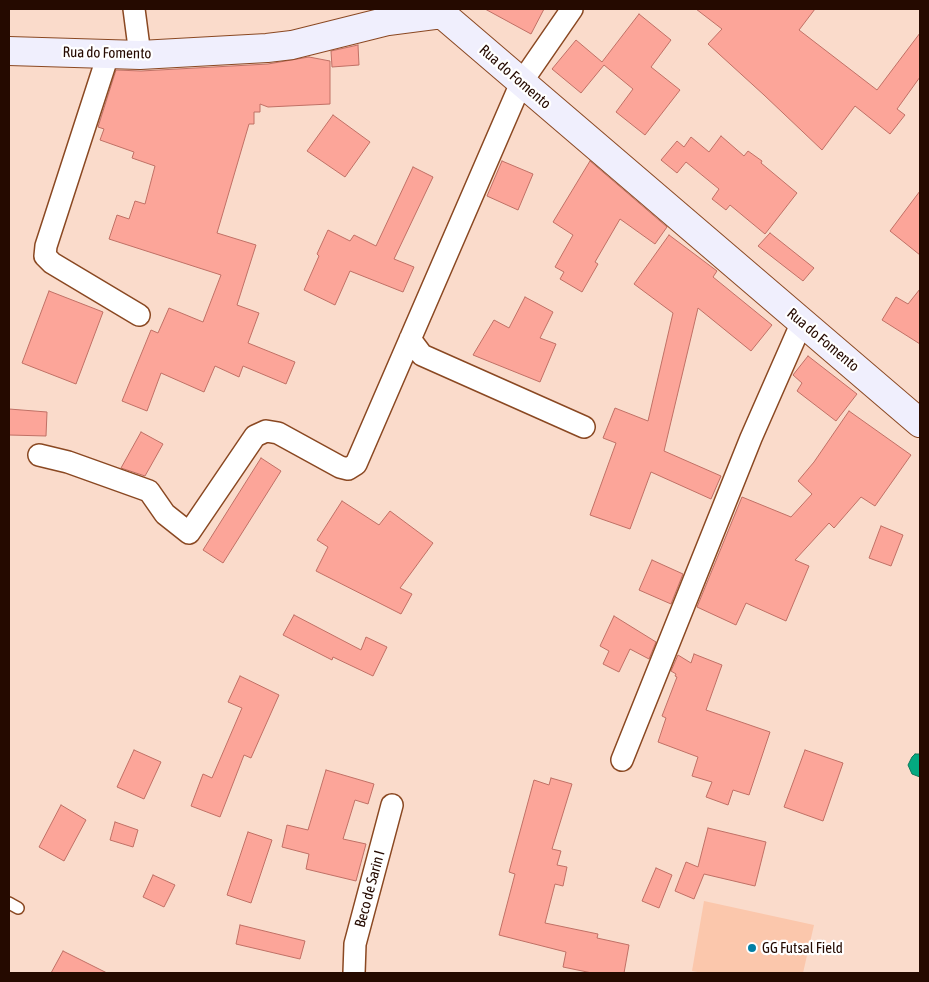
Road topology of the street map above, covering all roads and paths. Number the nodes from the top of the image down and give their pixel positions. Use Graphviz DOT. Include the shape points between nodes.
graph roads {
  1 [pos="134,9"];
  2 [pos="572,9"];
  3 [pos="9,51"];
  4 [pos="108,55"];
  5 [pos="140,55"];
  6 [pos="521,83"];
  7 [pos="138,315"];
  8 [pos="802,322"];
  9 [pos="410,339"];
  10 [pos="920,423"];
  11 [pos="584,427"];
  12 [pos="39,455"];
  13 [pos="622,760"];
  14 [pos="392,805"];
  15 [pos="354,973"];
  1 -- 5 [label="street"];
  2 -- 6 [label="street"];
  3 -- 4 [label="street, Rua do Fomento"];
  4 -- 5 [label="street, Rua do Fomento"];
  4 -- 7 [label="street" via="45,256"];
  5 -- 6 [label="street, Rua do Fomento" via="292,45 388,21 442,14"];
  6 -- 8 [label="street, Rua do Fomento"];
  6 -- 9 [label="street"];
  8 -- 10 [label="street, Rua do Fomento"];
  8 -- 13 [label="street" via="747,447"];
  9 -- 11 [label="street" via="422,355"];
  9 -- 12 [label="street" via="356,464 348,469 340,468 278,433 266,431 255,436 189,533 165,514 149,491"];
  14 -- 15 [label="street, Beco de Sarin I" via="355,944"];
}
